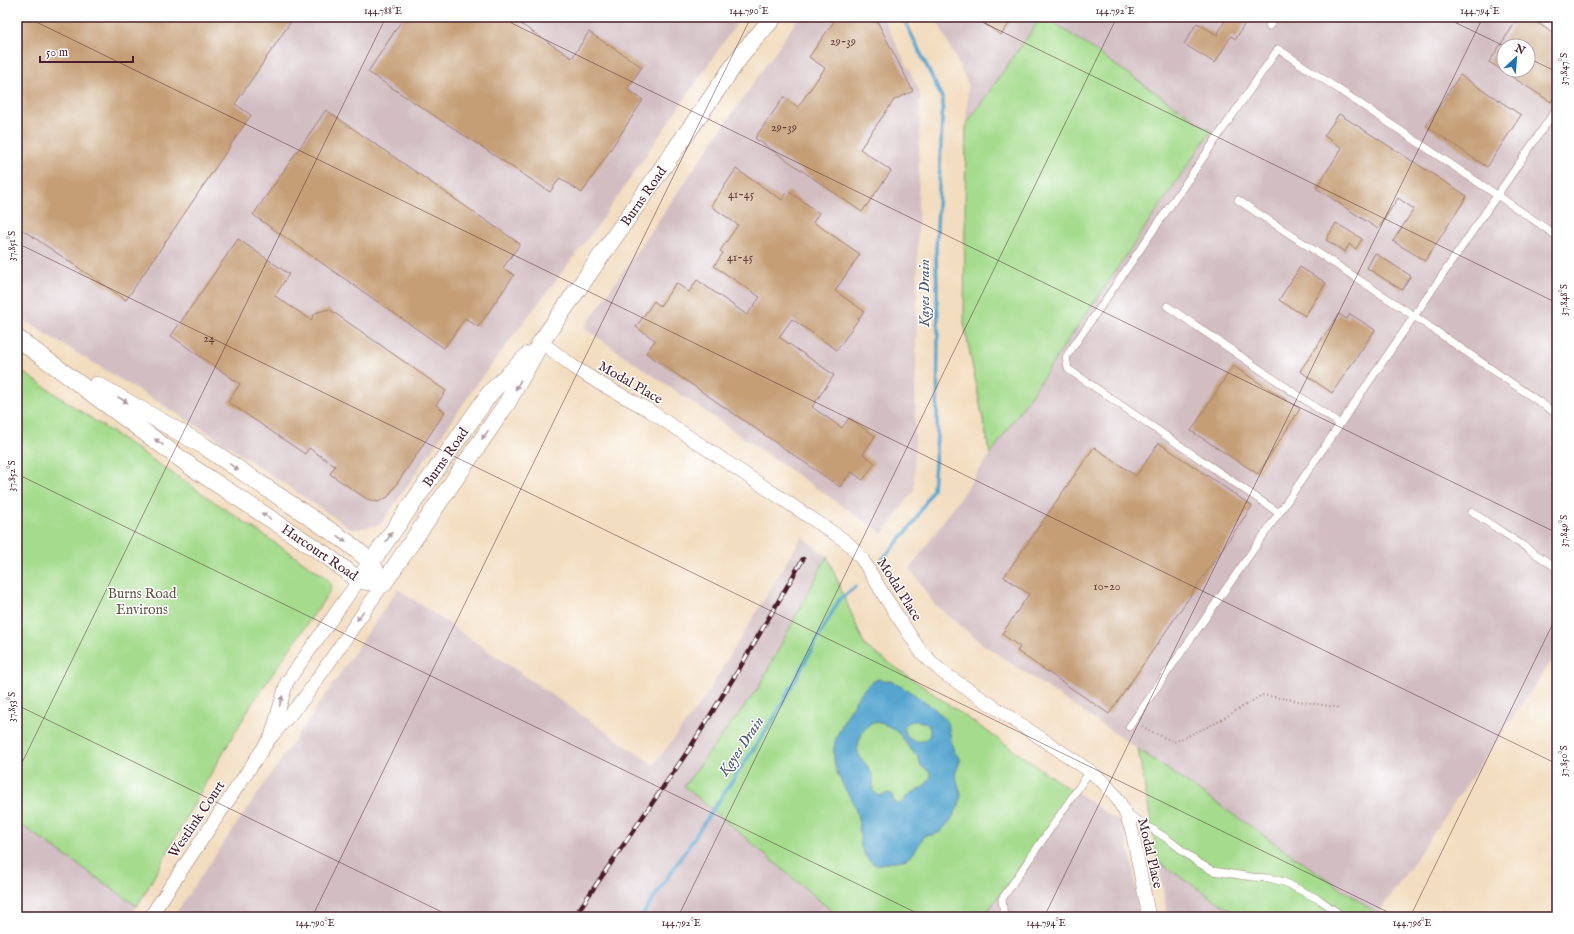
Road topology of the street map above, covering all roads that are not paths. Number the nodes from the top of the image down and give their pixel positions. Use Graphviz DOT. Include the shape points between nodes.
graph roads {
  1 [pos="762,17"];
  2 [pos="774,17"];
  3 [pos="1276,17"];
  4 [pos="1269,26"];
  5 [pos="744,51"];
  6 [pos="1557,108"];
  7 [pos="1554,117"];
  8 [pos="1498,195"];
  9 [pos="1238,200"];
  10 [pos="1557,236"];
  11 [pos="1167,306"];
  12 [pos="1414,316"];
  13 [pos="23,342"];
  14 [pos="541,342"];
  15 [pos="1557,414"];
  16 [pos="1340,424"];
  17 [pos="1472,512"];
  18 [pos="1279,513"];
  19 [pos="371,562"];
  20 [pos="1557,568"];
  21 [pos="359,580"];
  22 [pos="383,584"];
  23 [pos="1129,727"];
  24 [pos="270,738"];
  25 [pos="1090,771"];
  26 [pos="1125,812"];
  27 [pos="150,917"];
  28 [pos="1004,917"];
  29 [pos="1149,917"];
  30 [pos="1344,917"];
  1 -- 5 [label="street, Burns Road"];
  2 -- 5 [label="street, Burns Road"];
  3 -- 4 [label="lane"];
  5 -- 14 [label="street, Burns Road"];
  6 -- 7 [label="lane"];
  7 -- 8 [label="lane"];
  8 -- 10 [label="lane"];
  8 -- 12 [label="lane"];
  8 -- 18 [label="lane" via="1278,50 1066,357 1068,369"];
  9 -- 12 [label="lane"];
  11 -- 16 [label="lane"];
  12 -- 15 [label="lane"];
  12 -- 16 [label="lane"];
  13 -- 19 [label="street, Harcourt Road, one-way" via="204,446 346,542"];
  21 -- 13 [label="street, Harcourt Road, one-way" via="193,468"];
  19 -- 14 [label="street, Burns Road, one-way" via="490,393"];
  14 -- 22 [label="street, Burns Road, one-way" via="507,403"];
  14 -- 25 [label="street, Modal Place" via="574,367 653,413 846,541 864,562 921,652 942,672"];
  16 -- 18 [label="lane"];
  17 -- 20 [label="lane"];
  18 -- 23 [label="lane"];
  19 -- 21 [label="street, Burns Road"];
  19 -- 22 [label="street, Harcourt Road"];
  21 -- 22 [label="street, Harcourt Road"];
  24 -- 21 [label="street, Westlink Court, one-way" via="287,682"];
  22 -- 24 [label="street, Westlink Court, one-way" via="305,697"];
  24 -- 27 [label="street, Westlink Court"];
  25 -- 26 [label="street, Modal Place" via="1115,795"];
  25 -- 28 [label="lane" via="1002,899"];
  26 -- 29 [label="street, Modal Place" via="1132,831"];
  26 -- 30 [label="lane" via="1169,840 1197,862 1213,870 1284,882 1320,900"];
}
